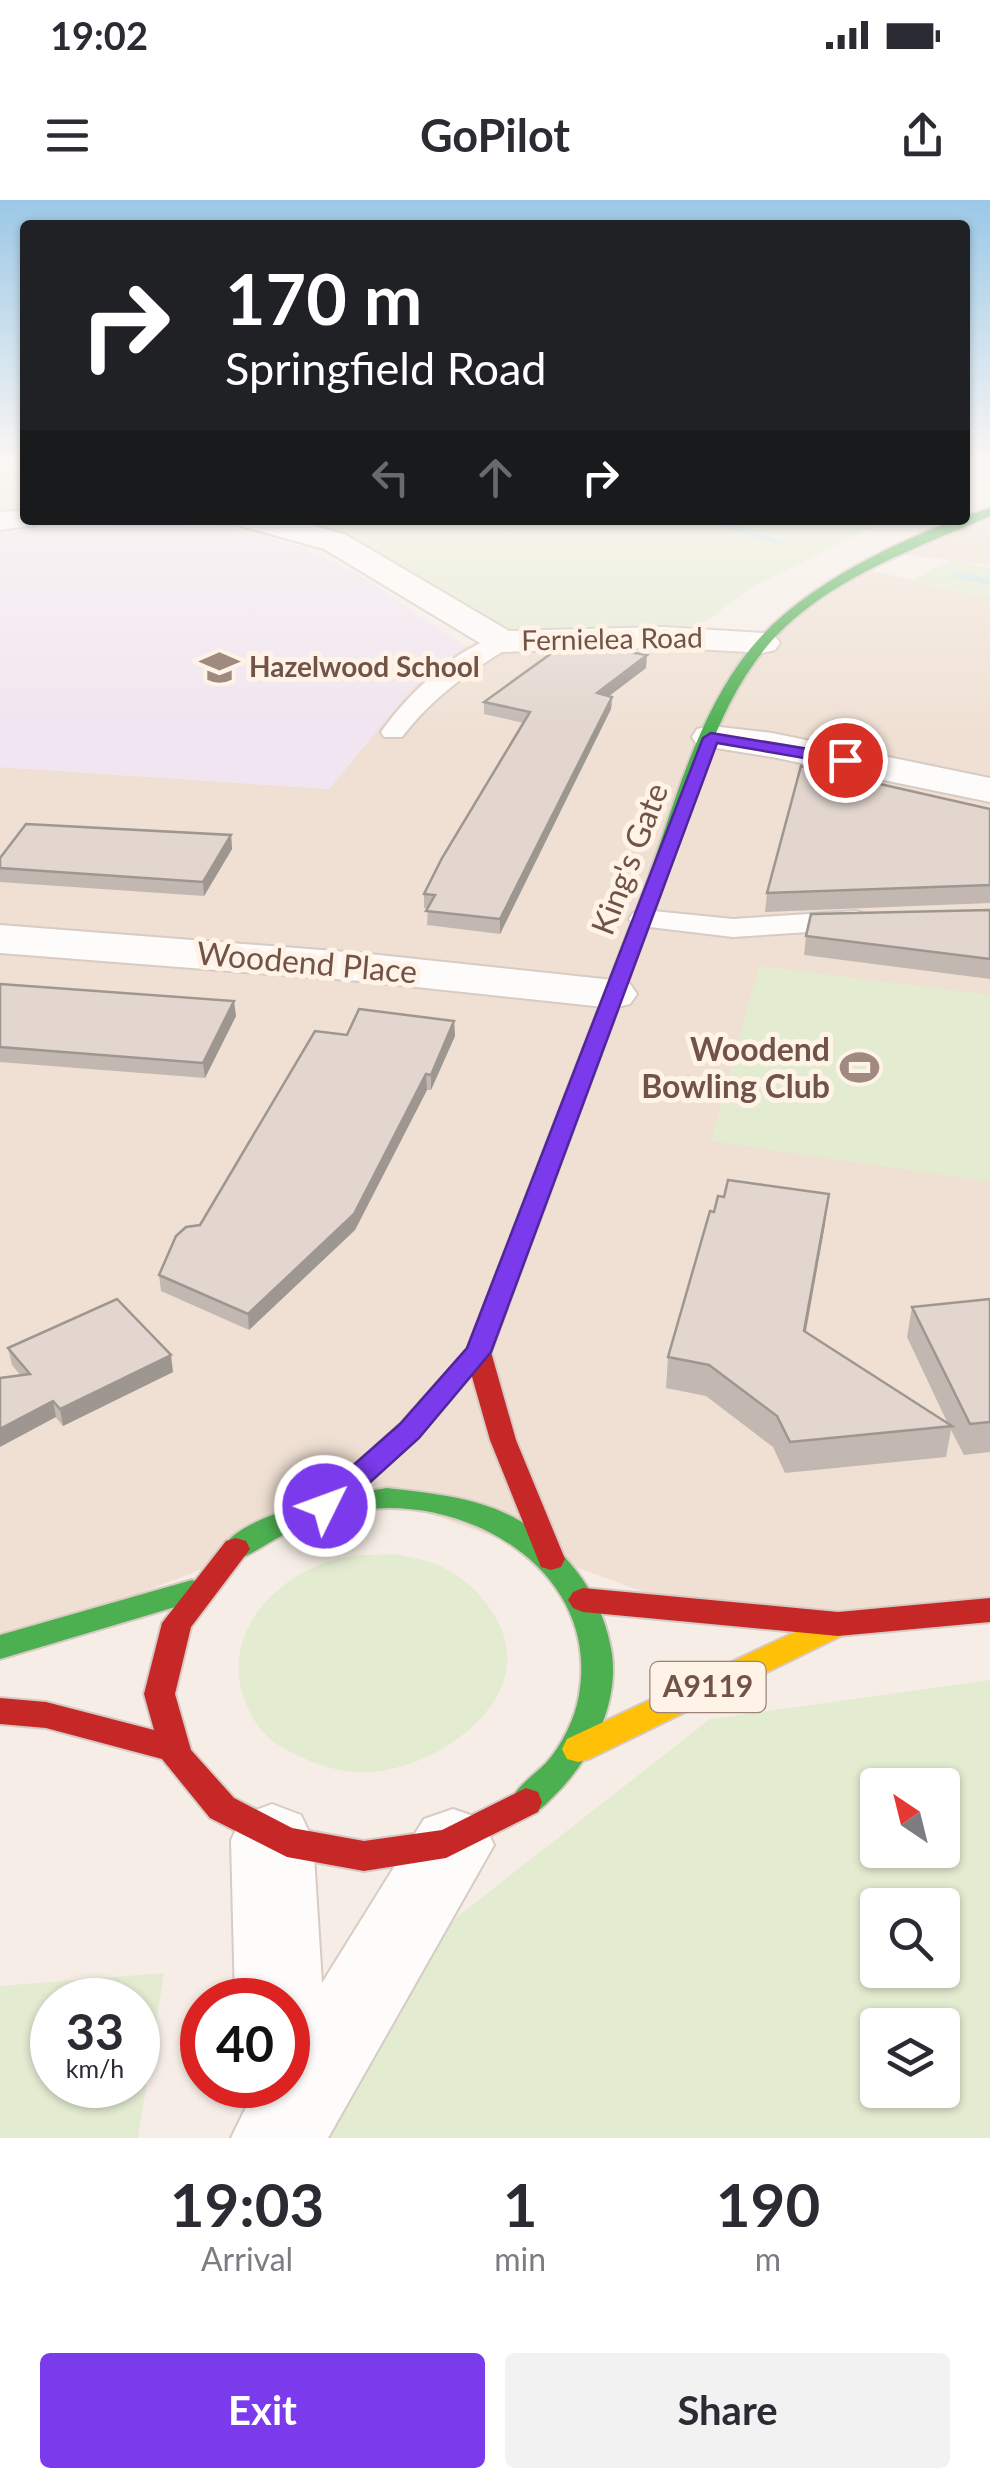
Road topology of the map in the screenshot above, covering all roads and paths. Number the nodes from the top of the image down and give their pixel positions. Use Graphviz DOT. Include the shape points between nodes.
graph roads {
  1 [pos="356,554"];
  2 [pos="899,554"];
  3 [pos="502,642"];
  4 [pos="762,643"];
  5 [pos="393,732"];
  6 [pos="711,738"];
  7 [pos="990,790"];
  8 [pos="643,919"];
  9 [pos="875,919"];
  10 [pos="0,939"];
  11 [pos="614,994"];
  12 [pos="478,1352"];
  13 [pos="325,1506"];
  14 [pos="551,1559"];
  15 [pos="192,1591"];
  16 [pos="583,1600"];
  17 [pos="990,1610"];
  18 [pos="838,1624"];
  19 [pos="0,1647"];
  20 [pos="0,1711"];
  21 [pos="170,1748"];
  22 [pos="578,1749"];
  23 [pos="272,1840"];
  24 [pos="453,1845"];
  25 [pos="278,1978"];
  26 [pos="281,2115"];
  1 -- 3 [label="street, Fernielea Road"];
  2 -- 4 [label="street, King's Gate" via="808,604"];
  3 -- 4 [label="street, Fernielea Road" via="664,636"];
  3 -- 5 [label="lane" via="448,675"];
  4 -- 6 [label="street, King's Gate"];
  6 -- 7 [label="street"];
  6 -- 8 [label="street, King's Gate"];
  8 -- 9 [label="lane" via="733,928"];
  8 -- 11 [label="street, King's Gate"];
  10 -- 11 [label="street, Woodend Place" via="360,966"];
  11 -- 12 [label="street, King's Gate"];
  12 -- 13 [label="street, King's Gate" via="409,1431"];
  12 -- 14 [label="street" via="502,1440"];
  13 -- 14 [label="street, A9119" via="387,1498 450,1506 508,1527"];
  13 -- 15 [label="street, A9119" via="273,1524 228,1554"];
  14 -- 16 [label="street, A9119"];
  15 -- 19 [label="street"];
  15 -- 21 [label="street, A9119" via="166,1640 158,1694"];
  16 -- 18 [label="street, A9119"];
  16 -- 22 [label="street, A9119" via="599,1648 598,1681"];
  17 -- 18 [label="street, A9119"];
  18 -- 22 [label="street, A9119"];
  20 -- 21 [label="street" via="46,1715"];
  21 -- 23 [label="street, A9119" via="210,1802"];
  22 -- 24 [label="street, A9119" via="547,1789 505,1821"];
  23 -- 24 [label="street, A9119" via="330,1856 392,1858"];
  23 -- 25 [label="street"];
  24 -- 26 [label="street"];
}
